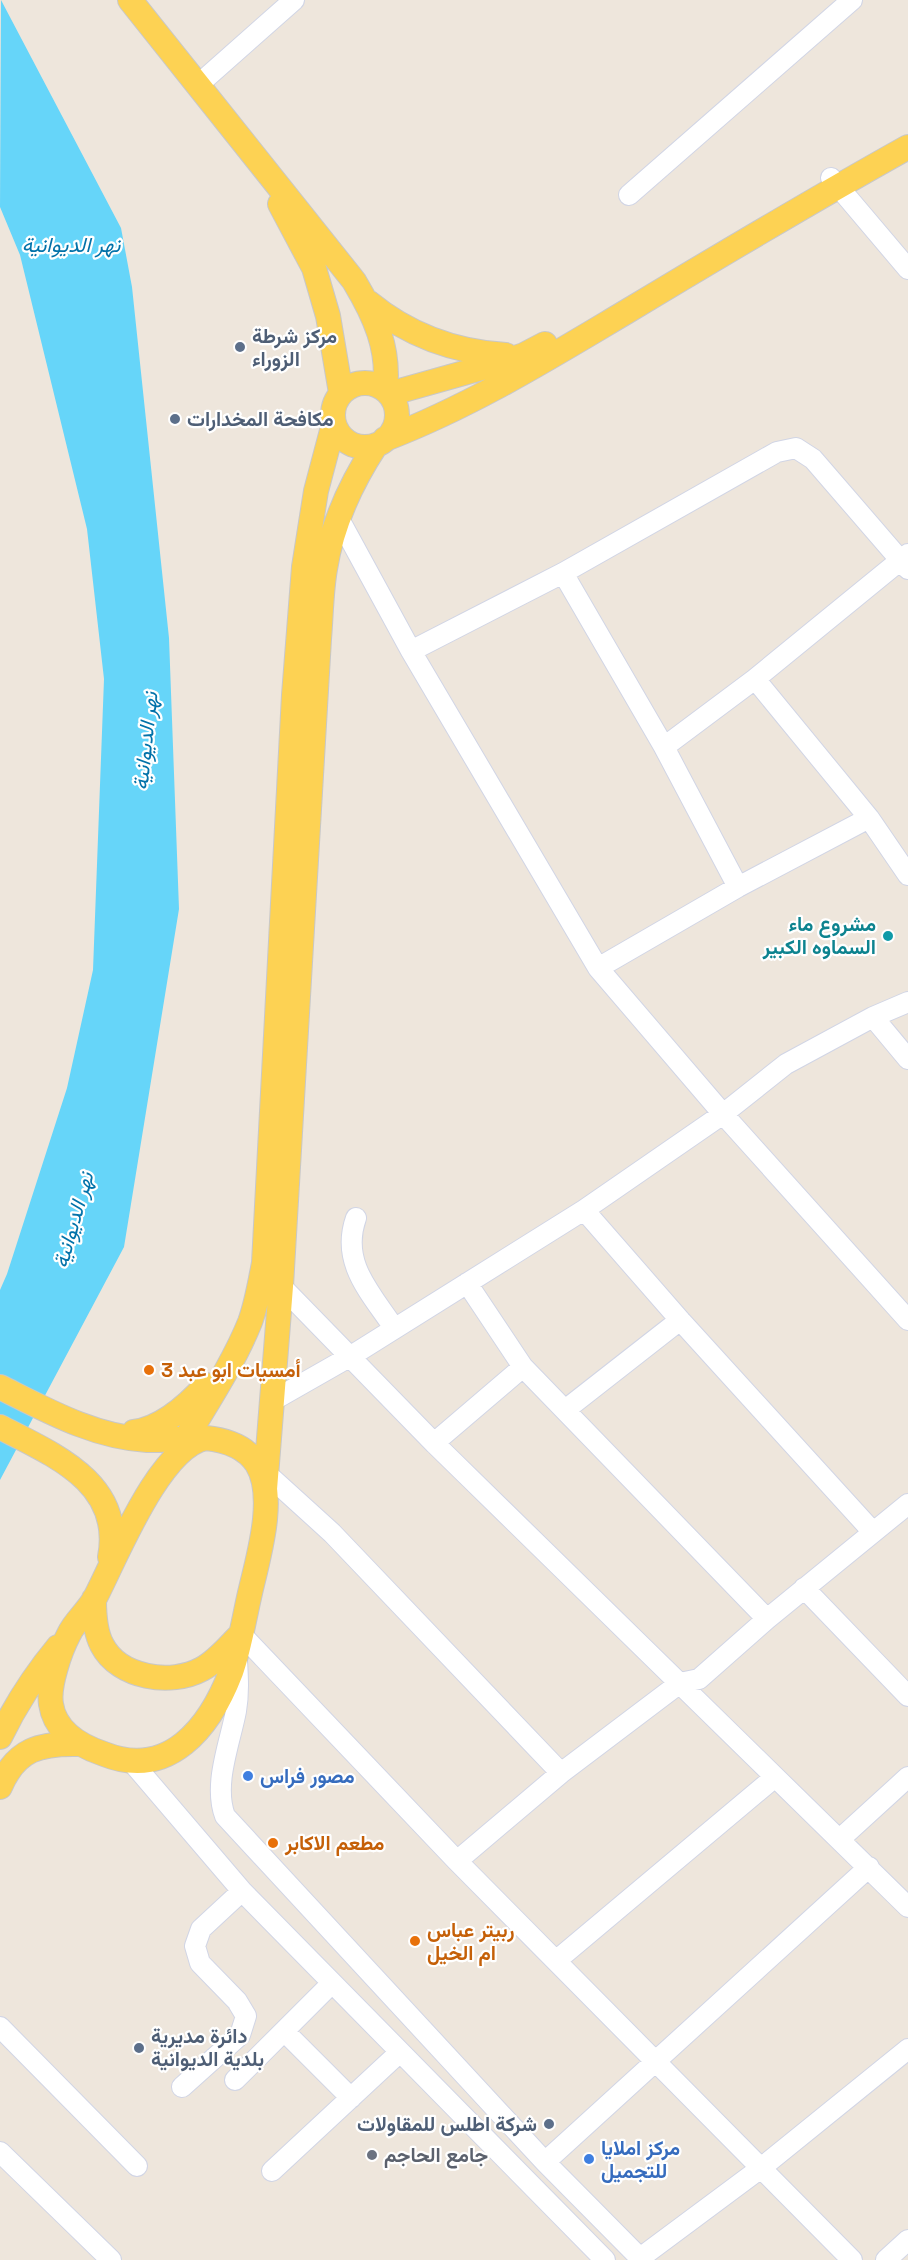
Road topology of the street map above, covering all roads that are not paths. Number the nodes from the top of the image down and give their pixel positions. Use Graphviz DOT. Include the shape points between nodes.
graph roads {
  1 [pos="130,0"];
  2 [pos="294,0"];
  3 [pos="852,0"];
  4 [pos="198,85"];
  5 [pos="908,133"];
  6 [pos="908,147"];
  7 [pos="250,149"];
  8 [pos="834,182"];
  9 [pos="629,195"];
  10 [pos="908,269"];
  11 [pos="366,300"];
  12 [pos="524,355"];
  13 [pos="387,392"];
  14 [pos="341,393"];
  15 [pos="334,423"];
  16 [pos="381,442"];
  17 [pos="338,517"];
  18 [pos="905,561"];
  19 [pos="563,573"];
  20 [pos="411,651"];
  21 [pos="755,679"];
  22 [pos="664,747"];
  23 [pos="868,818"];
  24 [pos="908,875"];
  25 [pos="738,887"];
  26 [pos="598,968"];
  27 [pos="908,1002"];
  28 [pos="873,1017"];
  29 [pos="908,1059"];
  30 [pos="723,1114"];
  31 [pos="584,1210"];
  32 [pos="356,1218"];
  33 [pos="467,1283"];
  34 [pos="281,1286"];
  35 [pos="680,1320"];
  36 [pos="908,1320"];
  37 [pos="250,1322"];
  38 [pos="394,1328"];
  39 [pos="351,1356"];
  40 [pos="523,1367"];
  41 [pos="0,1387"];
  42 [pos="272,1401"];
  43 [pos="565,1410"];
  44 [pos="0,1428"];
  45 [pos="113,1434"];
  46 [pos="434,1443"];
  47 [pos="188,1445"];
  48 [pos="263,1476"];
  49 [pos="908,1504"];
  50 [pos="872,1531"];
  51 [pos="104,1577"];
  52 [pos="804,1588"];
  53 [pos="94,1599"];
  54 [pos="767,1619"];
  55 [pos="69,1634"];
  56 [pos="239,1643"];
  57 [pos="680,1683"];
  58 [pos="908,1696"];
  59 [pos="0,1737"];
  60 [pos="79,1744"];
  61 [pos="131,1761"];
  62 [pos="561,1773"];
  63 [pos="775,1777"];
  64 [pos="908,1777"];
  65 [pos="0,1787"];
  66 [pos="840,1839"];
  67 [pos="457,1861"];
  68 [pos="869,1867"];
  69 [pos="242,1891"];
  70 [pos="908,1907"];
  71 [pos="556,1960"];
  72 [pos="332,1983"];
  73 [pos="0,2027"];
  74 [pos="284,2031"];
  75 [pos="908,2049"];
  76 [pos="400,2052"];
  77 [pos="656,2061"];
  78 [pos="235,2080"];
  79 [pos="182,2087"];
  80 [pos="351,2098"];
  81 [pos="0,2152"];
  82 [pos="545,2162"];
  83 [pos="137,2166"];
  84 [pos="761,2168"];
  85 [pos="272,2171"];
  86 [pos="578,2196"];
  87 [pos="558,2212"];
  88 [pos="908,2240"];
  89 [pos="641,2259"];
  90 [pos="111,2260"];
  91 [pos="605,2260"];
  92 [pos="852,2260"];
  93 [pos="886,2260"];
  1 -- 4 [label="main road"];
  2 -- 4 [label="street"];
  3 -- 9 [label="street"];
  4 -- 7 [label="main road"];
  5 -- 8 [label="main road"];
  6 -- 8 [label="main road"];
  7 -- 11 [label="main road"];
  7 -- 14 [label="main road" via="314,268 328,316"];
  8 -- 10 [label="street"];
  8 -- 12 [label="main road"];
  8 -- 16 [label="main road" via="494,390"];
  11 -- 12 [label="main road" via="395,322 436,342 476,352"];
  11 -- 13 [label="main road" via="384,347"];
  12 -- 13 [label="main road"];
  13 -- 14 [label="main road" via="368,383"];
  13 -- 16 [label="main road" via="397,412 396,423"];
  14 -- 15 [label="main road" via="335,402"];
  15 -- 16 [label="main road" via="346,441 366,447"];
  15 -- 37 [label="main road" via="316,491 305,559 294,695 264,1263"];
  16 -- 17 [label="main road" via="355,480"];
  17 -- 20 [label="street"];
  17 -- 34 [label="main road" via="325,569 319,639"];
  18 -- 19 [label="street" via="813,459 796,448 777,452"];
  18 -- 21 [label="street"];
  19 -- 20 [label="street"];
  19 -- 22 [label="street"];
  20 -- 26 [label="street"];
  21 -- 22 [label="street"];
  21 -- 23 [label="street"];
  22 -- 25 [label="street"];
  23 -- 24 [label="street"];
  23 -- 25 [label="street"];
  25 -- 26 [label="street"];
  26 -- 30 [label="street"];
  27 -- 28 [label="street"];
  28 -- 29 [label="street"];
  28 -- 30 [label="street" via="786,1065"];
  30 -- 31 [label="street"];
  30 -- 36 [label="street"];
  31 -- 33 [label="street"];
  31 -- 35 [label="street"];
  32 -- 38 [label="street" via="351,1231 355,1268"];
  33 -- 38 [label="street"];
  33 -- 40 [label="street"];
  34 -- 39 [label="street"];
  34 -- 42 [label="main road"];
  35 -- 43 [label="street"];
  35 -- 50 [label="street"];
  37 -- 45 [label="main road" via="219,1371 190,1403 163,1423 142,1431"];
  37 -- 47 [label="main road"];
  38 -- 39 [label="street"];
  39 -- 42 [label="street"];
  39 -- 46 [label="street"];
  40 -- 43 [label="street"];
  40 -- 46 [label="street"];
  41 -- 45 [label="main road" via="67,1420"];
  42 -- 48 [label="main road"];
  43 -- 54 [label="street"];
  44 -- 51 [label="main road" via="71,1465 92,1486 107,1508 113,1532"];
  45 -- 47 [label="main road"];
  46 -- 57 [label="street"];
  47 -- 48 [label="main road" via="230,1443 240,1448"];
  47 -- 51 [label="main road" via="128,1529"];
  48 -- 56 [label="main road" via="265,1517"];
  48 -- 62 [label="street" via="332,1533"];
  49 -- 50 [label="street"];
  50 -- 52 [label="street"];
  51 -- 53 [label="main road"];
  52 -- 54 [label="street"];
  52 -- 58 [label="street"];
  53 -- 55 [label="main road"];
  53 -- 56 [label="main road" via="101,1644 129,1671 164,1677 200,1670"];
  54 -- 57 [label="street" via="699,1679"];
  55 -- 59 [label="main road" via="33,1677"];
  55 -- 60 [label="main road" via="56,1668 50,1701 58,1722"];
  56 -- 61 [label="main road" via="221,1693 192,1738 162,1757"];
  56 -- 67 [label="street"];
  56 -- 82 [label="street" via="239,1684 221,1797 225,1816"];
  57 -- 62 [label="street"];
  57 -- 63 [label="street"];
  60 -- 61 [label="main road"];
  60 -- 65 [label="main road" via="60,1743 25,1753 14,1761"];
  61 -- 69 [label="street"];
  62 -- 67 [label="street"];
  63 -- 66 [label="street"];
  63 -- 71 [label="street"];
  64 -- 66 [label="street"];
  66 -- 68 [label="street"];
  67 -- 71 [label="street"];
  68 -- 70 [label="street"];
  68 -- 77 [label="street"];
  69 -- 72 [label="street"];
  69 -- 79 [label="street" via="201,1929 195,1946 200,1963 237,2001 246,2016 240,2035"];
  71 -- 77 [label="street"];
  72 -- 74 [label="street"];
  72 -- 76 [label="street"];
  73 -- 83 [label="street"];
  74 -- 78 [label="street"];
  74 -- 80 [label="street"];
  75 -- 84 [label="street"];
  76 -- 80 [label="street"];
  76 -- 87 [label="street"];
  77 -- 82 [label="street"];
  77 -- 84 [label="street"];
  80 -- 85 [label="street"];
  81 -- 90 [label="street"];
  82 -- 86 [label="street"];
  84 -- 89 [label="street"];
  84 -- 92 [label="street"];
  86 -- 87 [label="street"];
  86 -- 89 [label="street"];
  87 -- 91 [label="street"];
  88 -- 93 [label="street"];
}
